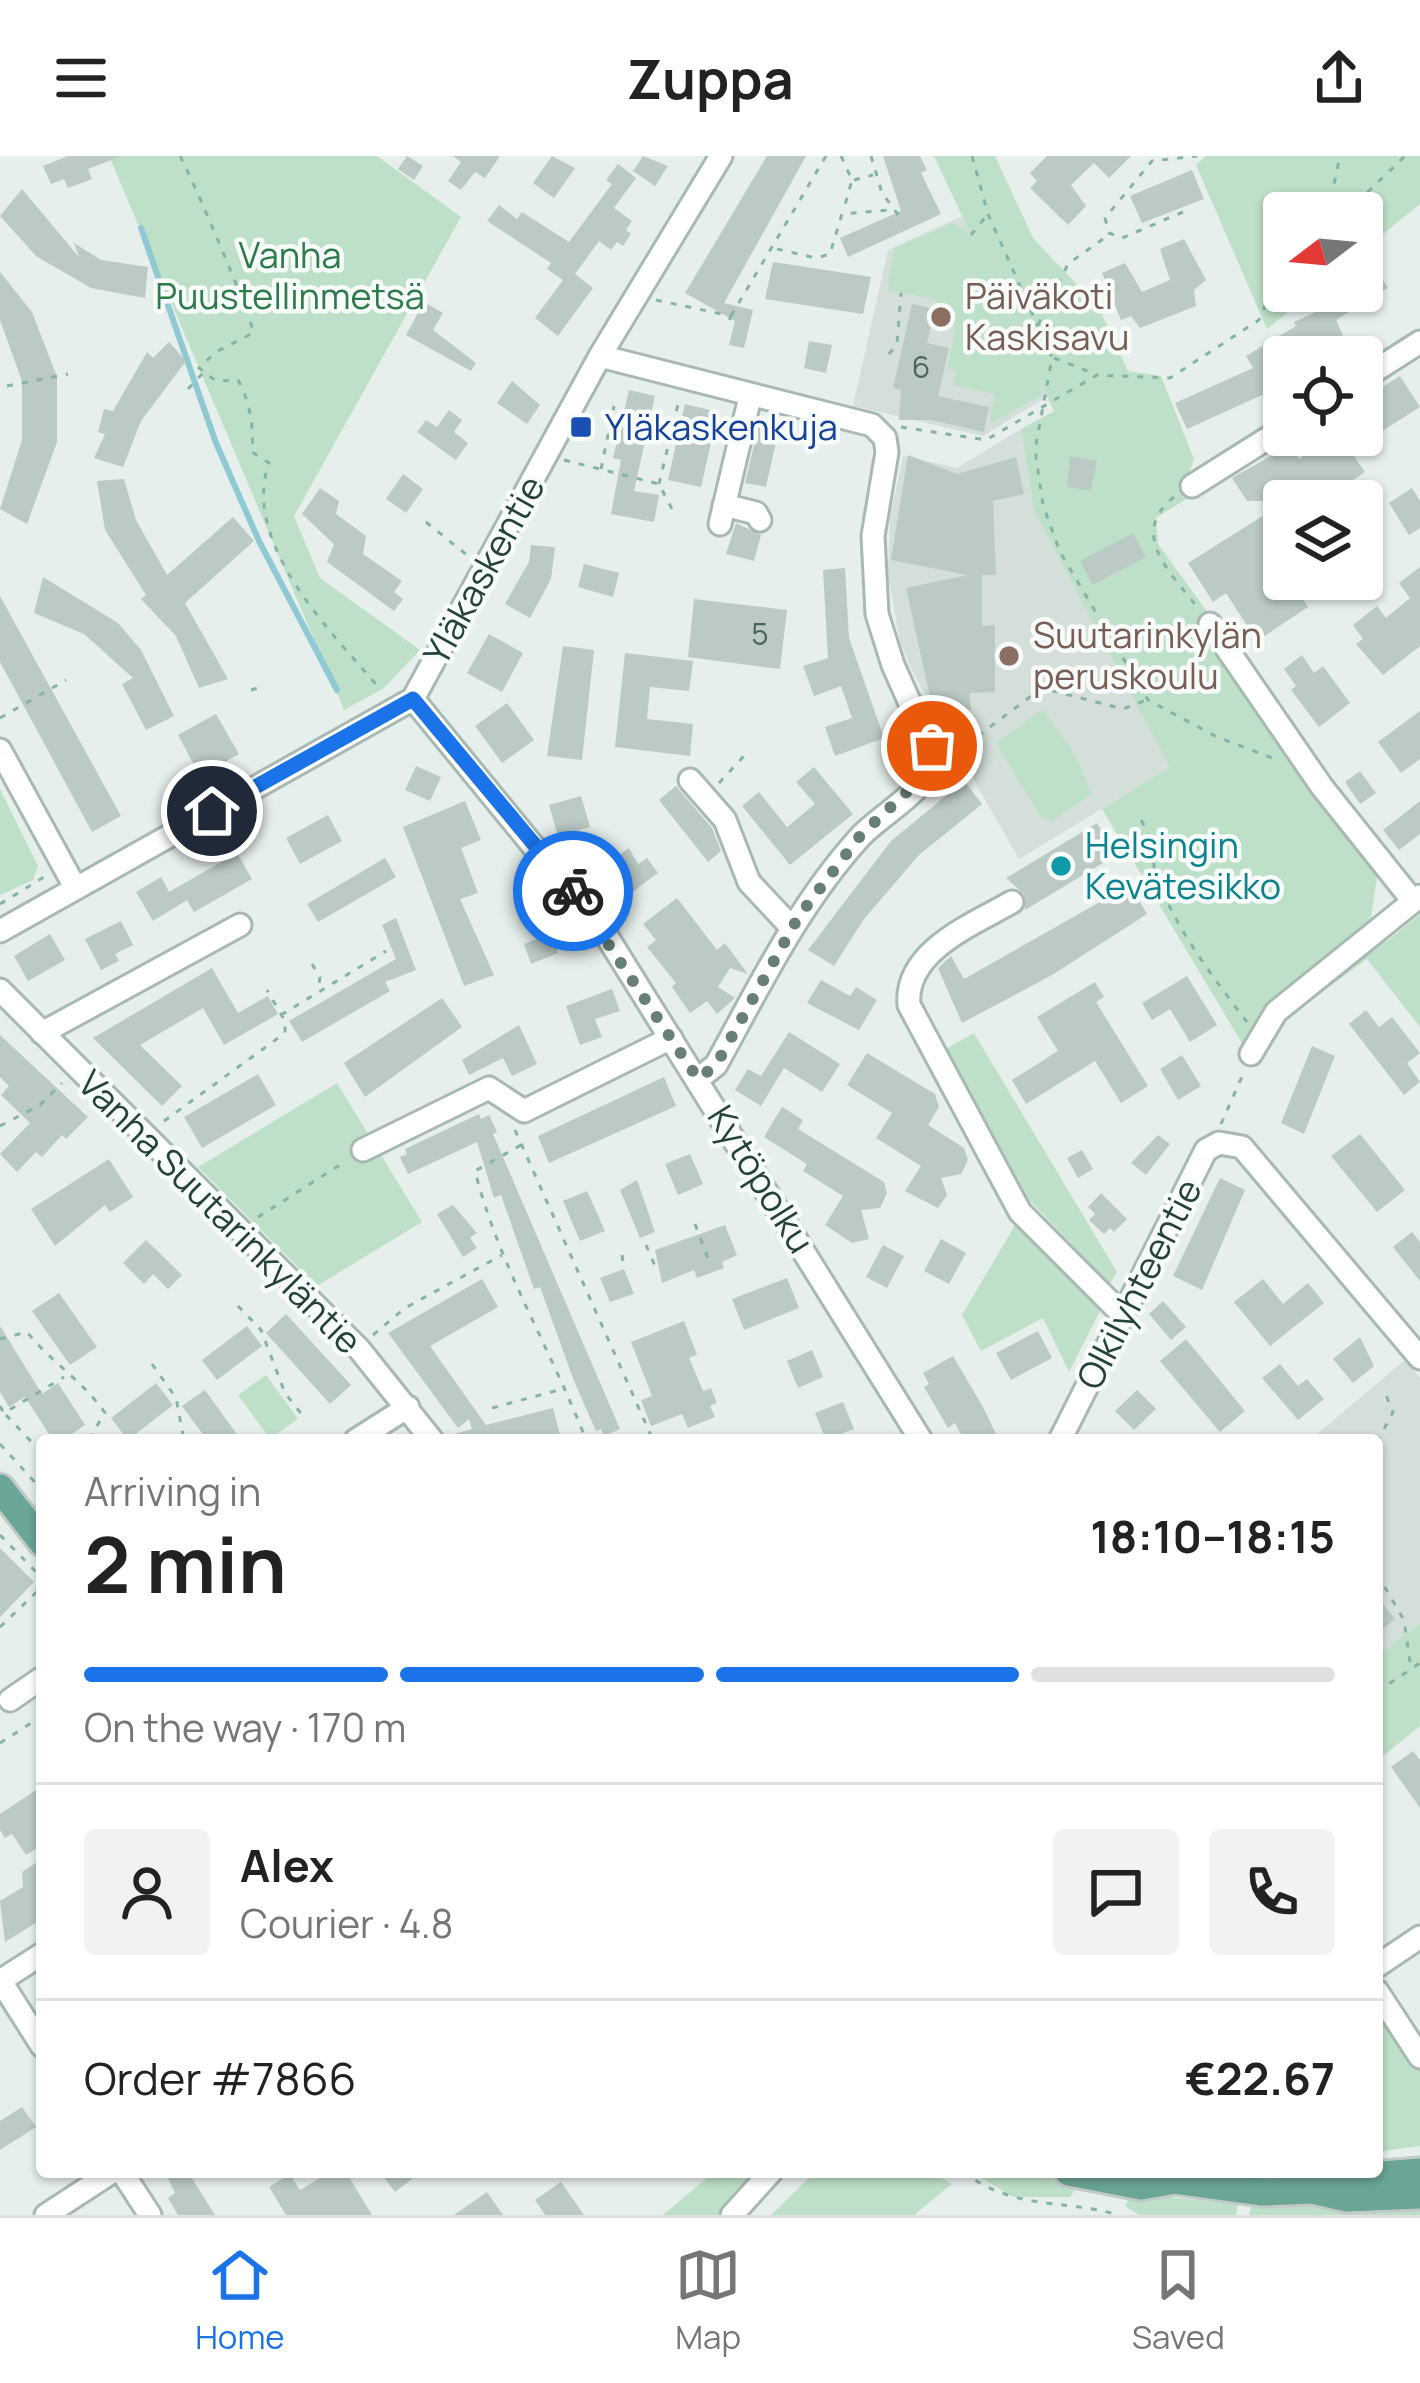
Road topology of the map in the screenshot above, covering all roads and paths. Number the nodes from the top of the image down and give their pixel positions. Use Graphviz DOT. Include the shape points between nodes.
graph roads {
  1 [pos="180,156"];
  2 [pos="826,156"];
  3 [pos="842,156"];
  4 [pos="871,156"];
  5 [pos="972,156"];
  6 [pos="1196,156"];
  7 [pos="1340,156"];
  8 [pos="1405,156"];
  9 [pos="712,159"];
  10 [pos="877,174"];
  11 [pos="852,180"];
  12 [pos="1332,192"];
  13 [pos="1368,192"];
  14 [pos="891,211"];
  15 [pos="1183,212"];
  16 [pos="842,214"];
  17 [pos="988,214"];
  18 [pos="902,220"];
  19 [pos="1109,233"];
  20 [pos="971,235"];
  21 [pos="775,248"];
  22 [pos="901,293"];
  23 [pos="654,299"];
  24 [pos="1263,311"];
  25 [pos="731,316"];
  26 [pos="728,327"];
  27 [pos="1037,327"];
  28 [pos="1416,351"];
  29 [pos="889,354"];
  30 [pos="601,356"];
  31 [pos="1052,358"];
  32 [pos="1383,368"];
  33 [pos="204,372"];
  34 [pos="68,374"];
  35 [pos="1096,375"];
  36 [pos="683,381"];
  37 [pos="7,386"];
  38 [pos="188,389"];
  39 [pos="750,397"];
  40 [pos="614,406"];
  41 [pos="1046,406"];
  42 [pos="1007,418"];
  43 [pos="1011,428"];
  44 [pos="885,438"];
  45 [pos="1263,441"];
  46 [pos="562,459"];
  47 [pos="601,470"];
  48 [pos="1201,480"];
  49 [pos="659,484"];
  50 [pos="672,509"];
  51 [pos="760,520"];
  52 [pos="426,522"];
  53 [pos="483,568"];
  54 [pos="1210,624"];
  55 [pos="1143,677"];
  56 [pos="66,680"];
  57 [pos="1135,682"];
  58 [pos="265,686"];
  59 [pos="251,690"];
  60 [pos="384,694"];
  61 [pos="413,699"];
  62 [pos="1148,700"];
  63 [pos="0,718"];
  64 [pos="978,736"];
  65 [pos="0,750"];
  66 [pos="744,756"];
  67 [pos="1289,767"];
  68 [pos="690,780"];
  69 [pos="706,798"];
  70 [pos="1141,820"];
  71 [pos="75,886"];
  72 [pos="1416,898"];
  73 [pos="1012,902"];
  74 [pos="239,925"];
  75 [pos="792,928"];
  76 [pos="0,931"];
  77 [pos="386,951"];
  78 [pos="312,964"];
  79 [pos="0,990"];
  80 [pos="267,990"];
  81 [pos="318,992"];
  82 [pos="281,1015"];
  83 [pos="42,1033"];
  84 [pos="671,1038"];
  85 [pos="1255,1046"];
  86 [pos="76,1068"];
  87 [pos="698,1079"];
  88 [pos="524,1111"];
  89 [pos="0,1126"];
  90 [pos="144,1138"];
  91 [pos="1219,1144"];
  92 [pos="521,1145"];
  93 [pos="363,1150"];
  94 [pos="695,1224"];
  95 [pos="239,1229"];
  96 [pos="646,1245"];
  97 [pos="503,1255"];
  98 [pos="622,1255"];
  99 [pos="655,1266"];
  100 [pos="711,1266"];
  101 [pos="623,1269"];
  102 [pos="238,1306"];
  103 [pos="1122,1314"];
  104 [pos="0,1339"];
  105 [pos="359,1349"];
  106 [pos="1420,1358"];
  107 [pos="152,1364"];
  108 [pos="65,1376"];
  109 [pos="566,1388"];
  110 [pos="1386,1394"];
  111 [pos="0,1406"];
  112 [pos="408,1407"];
  113 [pos="492,1408"];
  114 [pos="4,1413"];
  115 [pos="303,1416"];
  116 [pos="92,1434"];
  117 [pos="183,1434"];
  118 [pos="365,1434"];
  119 [pos="428,1434"];
  120 [pos="584,1434"];
  121 [pos="649,1434"];
  122 [pos="917,1434"];
  123 [pos="1063,1434"];
  124 [pos="1381,1434"];
  125 [pos="0,1444"];
  126 [pos="36,1447"];
  127 [pos="0,1476"];
  128 [pos="36,1483"];
  129 [pos="0,1488"];
  130 [pos="36,1511"];
  131 [pos="36,1534"];
  132 [pos="0,1535"];
  133 [pos="36,1572"];
  134 [pos="1383,1584"];
  135 [pos="36,1592"];
  136 [pos="0,1628"];
  137 [pos="1420,1663"];
  138 [pos="1411,1669"];
  139 [pos="36,1682"];
  140 [pos="1383,1688"];
  141 [pos="10,1700"];
  142 [pos="36,1721"];
  143 [pos="0,1743"];
  144 [pos="1420,1936"];
  145 [pos="36,1958"];
  146 [pos="1383,1962"];
  147 [pos="0,1981"];
  148 [pos="1383,2000"];
  149 [pos="36,2038"];
  150 [pos="1420,2057"];
  151 [pos="1420,2172"];
  152 [pos="1383,2175"];
  153 [pos="103,2178"];
  154 [pos="126,2178"];
  155 [pos="766,2178"];
  156 [pos="972,2178"];
  157 [pos="1100,2178"];
  158 [pos="1161,2178"];
  159 [pos="1178,2178"];
  160 [pos="1346,2178"];
  161 [pos="1312,2190"];
  162 [pos="1420,2195"];
  163 [pos="46,2215"];
  164 [pos="150,2215"];
  165 [pos="732,2215"];
  166 [pos="1119,2215"];
  1 -- 33 [label="path" via="254,321 253,333 200,363"];
  2 -- 21 [label="path"];
  3 -- 11 [label="path"];
  4 -- 10 [label="path"];
  5 -- 17 [label="path"];
  6 -- 19 [label="path" via="1140,170 1110,206"];
  7 -- 12 [label="path"];
  8 -- 13 [label="path"];
  9 -- 30 [label="street, Yläkaskentie"];
  10 -- 11 [label="path"];
  10 -- 14 [label="path"];
  11 -- 16 [label="path"];
  14 -- 16 [label="path"];
  14 -- 18 [label="path"];
  15 -- 19 [label="path" via="1122,238"];
  16 -- 21 [label="path" via="830,254"];
  17 -- 20 [label="path"];
  17 -- 27 [label="path"];
  19 -- 27 [label="path" via="1068,264"];
  21 -- 25 [label="path"];
  22 -- 29 [label="path"];
  23 -- 25 [label="path"];
  24 -- 35 [label="path" via="1169,378"];
  25 -- 26 [label="path"];
  27 -- 31 [label="path"];
  28 -- 32 [label="street"];
  30 -- 36 [label="street"];
  30 -- 53 [label="street, Yläkaskentie"];
  31 -- 35 [label="path"];
  31 -- 41 [label="path"];
  33 -- 38 [label="path"];
  33 -- 60 [label="path" via="243,386 252,452 268,463 261,508 274,548 315,619 339,635"];
  34 -- 37 [label="path"];
  35 -- 41 [label="path"];
  36 -- 39 [label="street"];
  36 -- 49 [label="path"];
  39 -- 44 [label="street" via="872,425"];
  39 -- 51 [label="street" via="722,514 756,513"];
  40 -- 47 [label="path"];
  41 -- 43 [label="path"];
  41 -- 57 [label="path" via="1035,450 1043,505 1060,552"];
  42 -- 43 [label="path"];
  43 -- 44 [label="path" via="986,440 905,424"];
  44 -- 75 [label="street" via="872,578 889,652 932,746 933,767 860,836"];
  45 -- 48 [label="street"];
  46 -- 47 [label="path"];
  47 -- 49 [label="path"];
  48 -- 54 [label="path" via="1154,514 1150,529"];
  49 -- 50 [label="path"];
  52 -- 53 [label="path"];
  53 -- 61 [label="street, Yläkaskentie"];
  54 -- 72 [label="street" via="1322,787"];
  55 -- 57 [label="path"];
  56 -- 63 [label="path"];
  57 -- 62 [label="path"];
  58 -- 59 [label="path"];
  61 -- 71 [label="street, Yläkaskentie"];
  61 -- 84 [label="street, Kytöpolku" via="571,888"];
  62 -- 64 [label="path" via="1124,709 1042,688"];
  62 -- 67 [label="path"];
  65 -- 71 [label="street"];
  66 -- 69 [label="path"];
  68 -- 69 [label="street"];
  69 -- 75 [label="street" via="725,820 749,882"];
  70 -- 85 [label="path" via="1156,873"];
  71 -- 76 [label="street, Yläkaskentie"];
  72 -- 85 [label="street" via="1276,1012"];
  73 -- 103 [label="street" via="935,946 910,986 909,1005 1020,1212"];
  74 -- 83 [label="street"];
  75 -- 87 [label="street" via="716,1065"];
  77 -- 81 [label="path"];
  78 -- 81 [label="path"];
  79 -- 83 [label="street, Vanha Suutarinkyläntie"];
  80 -- 82 [label="path"];
  81 -- 82 [label="path"];
  82 -- 90 [label="path" via="285,1033"];
  83 -- 86 [label="street, Vanha Suutarinkyläntie"];
  84 -- 87 [label="street, Kytöpolku"];
  84 -- 88 [label="street"];
  85 -- 91 [label="path"];
  86 -- 89 [label="path" via="40,1105"];
  86 -- 90 [label="street, Vanha Suutarinkyläntie"];
  87 -- 122 [label="street, Kytöpolku"];
  88 -- 92 [label="path" via="515,1131"];
  88 -- 93 [label="street" via="489,1088"];
  90 -- 95 [label="street, Vanha Suutarinkyläntie"];
  91 -- 103 [label="street, Olkilyhteentie" via="1206,1150"];
  91 -- 106 [label="street, Olkilyhteentie" via="1242,1147"];
  92 -- 97 [label="path" via="475,1171"];
  92 -- 121 [label="path"];
  93 -- 95 [label="path"];
  94 -- 100 [label="path"];
  95 -- 105 [label="street, Vanha Suutarinkyläntie"];
  96 -- 99 [label="path"];
  97 -- 105 [label="path" via="405,1308"];
  97 -- 109 [label="path"];
  98 -- 101 [label="path"];
  102 -- 115 [label="path" via="261,1330 285,1393"];
  103 -- 123 [label="street, Olkilyhteentie"];
  104 -- 108 [label="path" via="27,1332"];
  105 -- 112 [label="street, Vanha Suutarinkyläntie"];
  107 -- 117 [label="path" via="176,1398"];
  108 -- 114 [label="path"];
  108 -- 116 [label="path" via="86,1385 105,1413"];
  109 -- 113 [label="path"];
  109 -- 120 [label="path"];
  110 -- 124 [label="path" via="1393,1412"];
  111 -- 114 [label="path"];
  112 -- 118 [label="street"];
  112 -- 119 [label="street, Vanha Suutarinkyläntie"];
  114 -- 126 [label="path"];
  125 -- 128 [label="path"];
  127 -- 130 [label="main road"];
  129 -- 131 [label="main road"];
  132 -- 133 [label="path"];
  134 -- 138 [label="path" via="1404,1620"];
  135 -- 136 [label="path"];
  137 -- 138 [label="path"];
  138 -- 140 [label="path"];
  139 -- 141 [label="street"];
  142 -- 143 [label="path"];
  144 -- 146 [label="street"];
  145 -- 147 [label="street"];
  147 -- 149 [label="street"];
  148 -- 150 [label="street"];
  151 -- 152 [label="main road"];
  153 -- 163 [label="street"];
  154 -- 164 [label="street"];
  155 -- 165 [label="street"];
  156 -- 166 [label="path" via="1000,2197"];
  157 -- 158 [label="main road" via="1141,2186"];
  159 -- 161 [label="main road" via="1264,2192"];
  160 -- 161 [label="main road"];
  161 -- 162 [label="main road" via="1347,2198"];
}
